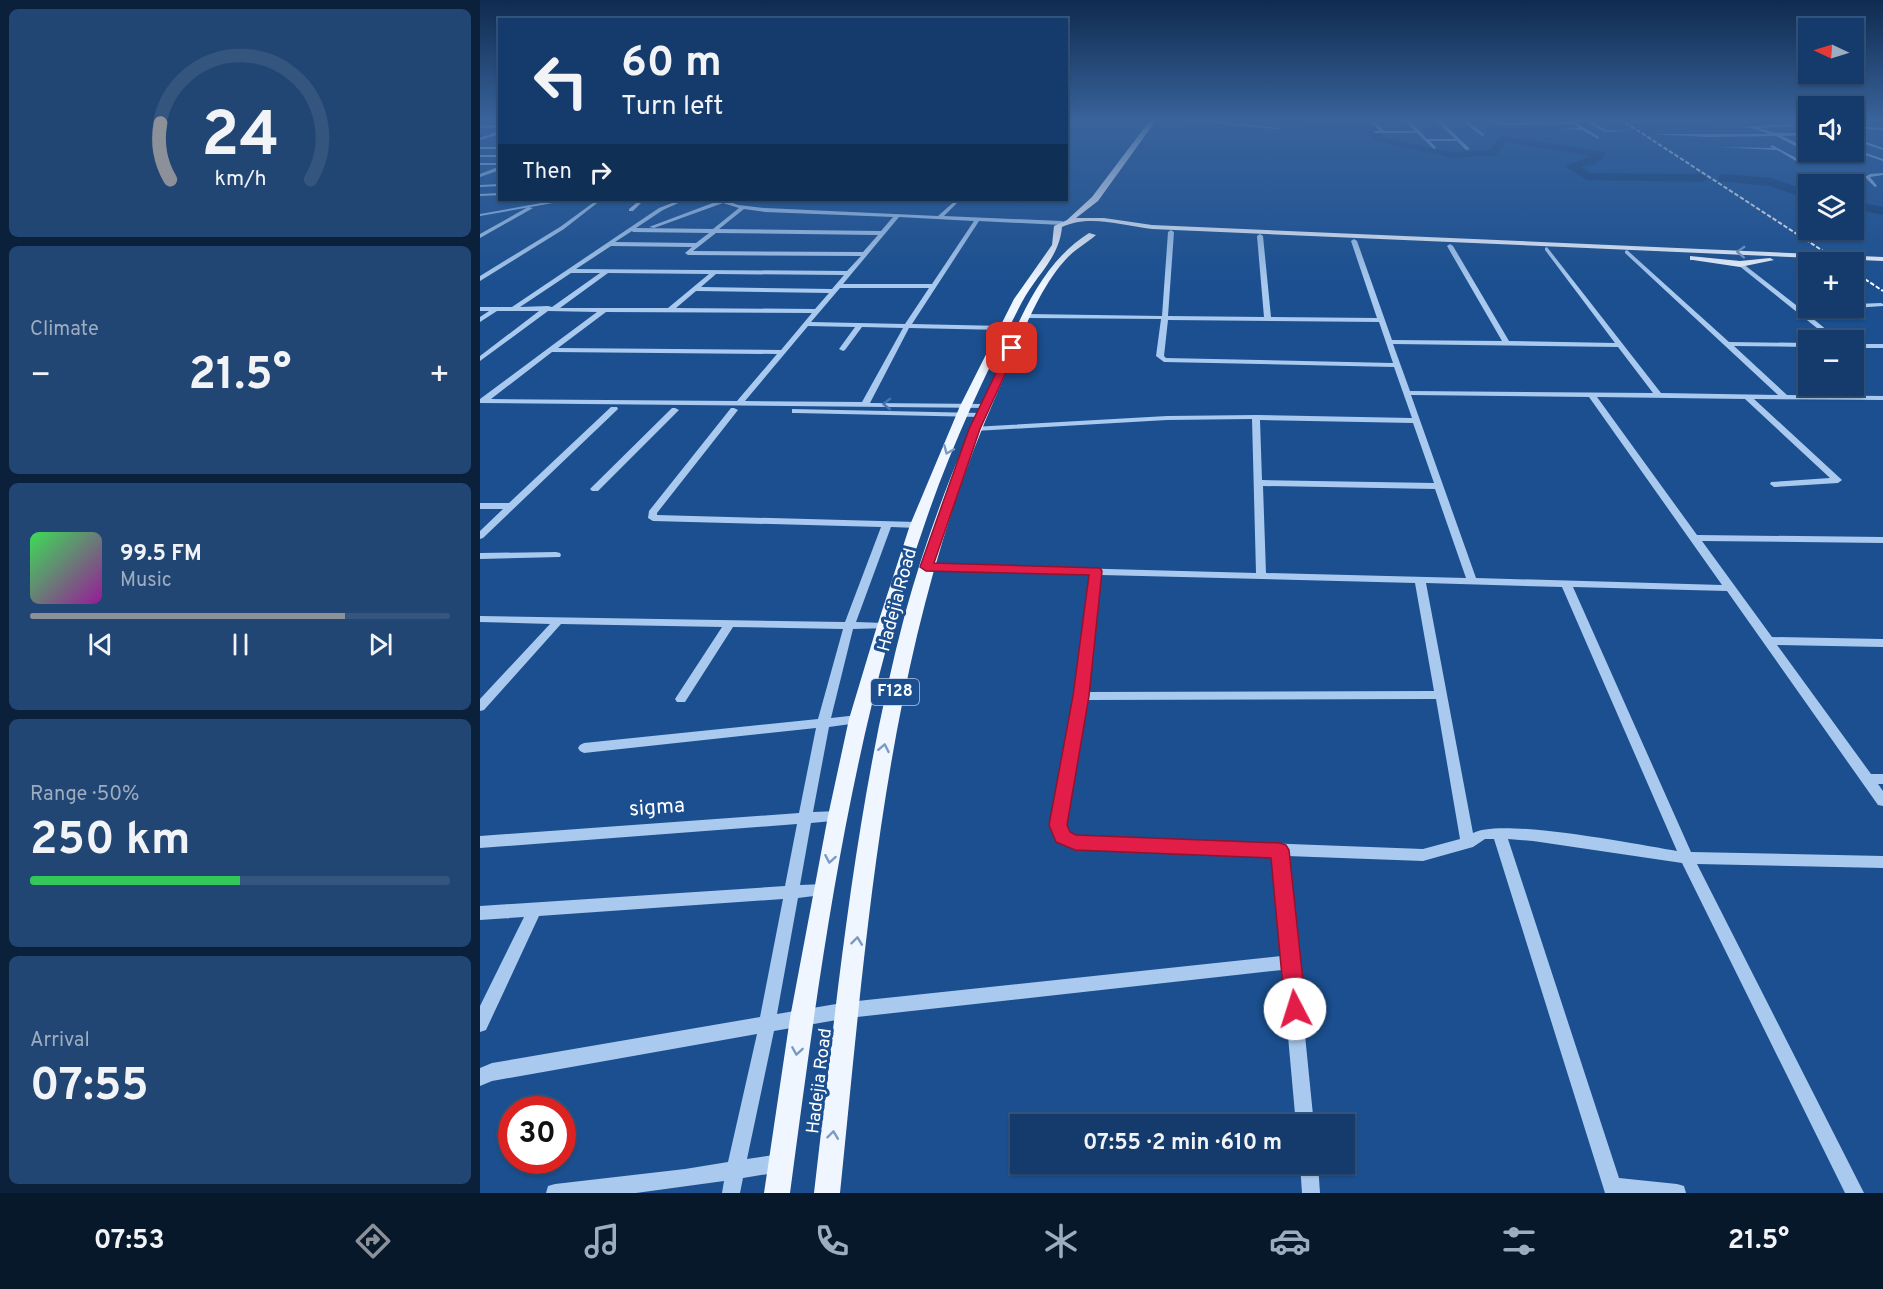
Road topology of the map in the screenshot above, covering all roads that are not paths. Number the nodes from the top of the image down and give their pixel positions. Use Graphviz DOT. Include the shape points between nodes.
graph roads {
  1 [pos="480,175"];
  2 [pos="1113,175"];
  3 [pos="1124,175"];
  4 [pos="1874,175"];
  5 [pos="498,177"];
  6 [pos="498,185"];
  7 [pos="480,186"];
  8 [pos="1875,186"];
  9 [pos="498,194"];
  10 [pos="480,195"];
  11 [pos="489,195"];
  12 [pos="480,199"];
  13 [pos="598,201"];
  14 [pos="641,201"];
  15 [pos="681,201"];
  16 [pos="720,201"];
  17 [pos="726,201"];
  18 [pos="956,201"];
  19 [pos="1105,201"];
  20 [pos="743,207"];
  21 [pos="530,208"];
  22 [pos="631,210"];
  23 [pos="897,216"];
  24 [pos="939,218"];
  25 [pos="977,220"];
  26 [pos="1088,227"];
  27 [pos="633,230"];
  28 [pos="645,230"];
  29 [pos="714,231"];
  30 [pos="884,232"];
  31 [pos="1171,232"];
  32 [pos="480,236"];
  33 [pos="1260,236"];
  34 [pos="1354,241"];
  35 [pos="610,244"];
  36 [pos="696,245"];
  37 [pos="1450,246"];
  38 [pos="1547,249"];
  39 [pos="1627,252"];
  40 [pos="865,254"];
  41 [pos="1798,257"];
  42 [pos="1864,259"];
  43 [pos="1883,259"];
  44 [pos="1798,260"];
  45 [pos="1864,263"];
  46 [pos="1740,264"];
  47 [pos="1883,264"];
  48 [pos="572,271"];
  49 [pos="607,271"];
  50 [pos="715,272"];
  51 [pos="849,273"];
  52 [pos="480,278"];
  53 [pos="932,286"];
  54 [pos="835,288"];
  55 [pos="696,289"];
  56 [pos="1881,305"];
  57 [pos="1864,306"];
  58 [pos="1793,307"];
  59 [pos="1798,307"];
  60 [pos="515,308"];
  61 [pos="480,309"];
  62 [pos="496,309"];
  63 [pos="552,309"];
  64 [pos="605,309"];
  65 [pos="671,309"];
  66 [pos="816,311"];
  67 [pos="1028,316"];
  68 [pos="1166,318"];
  69 [pos="1268,319"];
  70 [pos="480,320"];
  71 [pos="1382,320"];
  72 [pos="805,324"];
  73 [pos="860,325"];
  74 [pos="908,326"];
  75 [pos="1004,328"];
  76 [pos="1823,330"];
  77 [pos="1389,342"];
  78 [pos="1506,343"];
  79 [pos="1729,344"];
  80 [pos="1618,345"];
  81 [pos="1798,345"];
  82 [pos="1864,346"];
  83 [pos="1883,346"];
  84 [pos="843,349"];
  85 [pos="551,350"];
  86 [pos="783,352"];
  87 [pos="480,359"];
  88 [pos="1397,365"];
  89 [pos="1407,393"];
  90 [pos="1591,394"];
  91 [pos="1658,395"];
  92 [pos="1746,396"];
  93 [pos="1785,397"];
  94 [pos="1883,398"];
  95 [pos="481,403"];
  96 [pos="866,403"];
  97 [pos="737,407"];
  98 [pos="614,409"];
  99 [pos="675,410"];
  100 [pos="964,410"];
  101 [pos="980,417"];
  102 [pos="1256,417"];
  103 [pos="1417,421"];
  104 [pos="1258,483"];
  105 [pos="1774,484"];
  106 [pos="1439,486"];
  107 [pos="596,489"];
  108 [pos="480,506"];
  109 [pos="512,506"];
  110 [pos="887,524"];
  111 [pos="917,525"];
  112 [pos="480,536"];
  113 [pos="1695,538"];
  114 [pos="1883,540"];
  115 [pos="556,555"];
  116 [pos="480,556"];
  117 [pos="926,567"];
  118 [pos="1096,571"];
  119 [pos="1261,575"];
  120 [pos="1420,580"];
  121 [pos="1472,581"];
  122 [pos="1566,583"];
  123 [pos="1730,588"];
  124 [pos="480,619"];
  125 [pos="558,621"];
  126 [pos="729,624"];
  127 [pos="849,626"];
  128 [pos="885,626"];
  129 [pos="1768,641"];
  130 [pos="1883,643"];
  131 [pos="1441,695"];
  132 [pos="1081,696"];
  133 [pos="681,699"];
  134 [pos="480,707"];
  135 [pos="858,720"];
  136 [pos="823,723"];
  137 [pos="584,748"];
  138 [pos="1868,779"];
  139 [pos="1883,779"];
  140 [pos="1883,801"];
  141 [pos="838,816"];
  142 [pos="804,818"];
  143 [pos="1499,833"];
  144 [pos="480,842"];
  145 [pos="1468,843"];
  146 [pos="1280,850"];
  147 [pos="1688,858"];
  148 [pos="1883,862"];
  149 [pos="825,890"];
  150 [pos="790,892"];
  151 [pos="535,909"];
  152 [pos="480,913"];
  153 [pos="1291,962"];
  154 [pos="848,1010"];
  155 [pos="802,1018"];
  156 [pos="480,1024"];
  157 [pos="767,1024"];
  158 [pos="480,1077"];
  159 [pos="1304,1114"];
  160 [pos="780,1163"];
  161 [pos="734,1170"];
  162 [pos="1310,1174"];
  163 [pos="1613,1190"];
  164 [pos="555,1193"];
  165 [pos="731,1193"];
  166 [pos="777,1193"];
  167 [pos="827,1193"];
  168 [pos="1311,1193"];
  169 [pos="1677,1193"];
  170 [pos="1855,1193"];
  1 -- 5 [label="street"];
  2 -- 26 [label="main road, F128" via="1088,207"];
  3 -- 19 [label="main road"];
  4 -- 8 [label="street" via="1868,177"];
  6 -- 7 [label="street"];
  9 -- 11 [label="street"];
  10 -- 11 [label="street"];
  11 -- 12 [label="street"];
  13 -- 52 [label="street" via="562,228"];
  14 -- 22 [label="street"];
  15 -- 27 [label="street" via="661,209"];
  16 -- 28 [label="street"];
  17 -- 20 [label="street"];
  18 -- 24 [label="street"];
  20 -- 23 [label="street"];
  20 -- 29 [label="street"];
  21 -- 32 [label="street"];
  23 -- 24 [label="street"];
  23 -- 30 [label="street"];
  24 -- 25 [label="street"];
  25 -- 26 [label="street"];
  25 -- 53 [label="street"];
  26 -- 31 [label="main road"];
  41 -- 26 [label="main road, one-way"];
  26 -- 67 [label="main road, Hadejia Road / F128" via="1034,300"];
  26 -- 75 [label="main road, Hadejia Road / F128" via="1056,245"];
  27 -- 28 [label="street"];
  27 -- 35 [label="street"];
  28 -- 29 [label="street"];
  29 -- 30 [label="street"];
  29 -- 36 [label="street"];
  30 -- 40 [label="street"];
  31 -- 33 [label="main road"];
  31 -- 68 [label="street"];
  33 -- 34 [label="main road"];
  33 -- 69 [label="street"];
  34 -- 37 [label="main road"];
  34 -- 71 [label="street"];
  35 -- 36 [label="street"];
  35 -- 48 [label="street"];
  36 -- 40 [label="street" via="688,253"];
  37 -- 38 [label="main road"];
  37 -- 78 [label="street"];
  38 -- 39 [label="main road"];
  38 -- 80 [label="street"];
  39 -- 46 [label="main road"];
  39 -- 79 [label="street"];
  40 -- 51 [label="street"];
  42 -- 43 [label="main road"];
  44 -- 46 [label="main road"];
  45 -- 47 [label="main road"];
  46 -- 58 [label="street"];
  48 -- 49 [label="street"];
  48 -- 60 [label="street"];
  49 -- 50 [label="street"];
  49 -- 63 [label="street"];
  50 -- 51 [label="street"];
  50 -- 55 [label="street"];
  51 -- 54 [label="street"];
  53 -- 54 [label="street"];
  53 -- 74 [label="street"];
  54 -- 55 [label="street"];
  54 -- 66 [label="street"];
  55 -- 65 [label="street"];
  56 -- 57 [label="street"];
  58 -- 59 [label="street"];
  58 -- 76 [label="street"];
  60 -- 62 [label="street"];
  60 -- 63 [label="street"];
  61 -- 62 [label="street"];
  62 -- 70 [label="street"];
  63 -- 64 [label="street"];
  63 -- 87 [label="street"];
  64 -- 65 [label="street"];
  64 -- 85 [label="street"];
  65 -- 66 [label="street"];
  66 -- 72 [label="street"];
  67 -- 68 [label="street"];
  67 -- 101 [label="main road, Hadejia Road / F128"];
  68 -- 69 [label="street"];
  68 -- 88 [label="street" via="1160,356 1164,360"];
  69 -- 71 [label="street"];
  71 -- 77 [label="street"];
  72 -- 73 [label="street"];
  72 -- 86 [label="street"];
  73 -- 74 [label="street"];
  73 -- 84 [label="street"];
  74 -- 75 [label="street"];
  74 -- 96 [label="street"];
  75 -- 100 [label="main road, Hadejia Road / F128"];
  77 -- 78 [label="street"];
  77 -- 88 [label="street"];
  78 -- 80 [label="street"];
  79 -- 81 [label="street"];
  79 -- 93 [label="street"];
  80 -- 91 [label="street"];
  82 -- 83 [label="street"];
  85 -- 86 [label="street"];
  85 -- 95 [label="street"];
  86 -- 97 [label="street"];
  88 -- 89 [label="street"];
  89 -- 90 [label="street"];
  89 -- 103 [label="street"];
  90 -- 91 [label="street"];
  90 -- 113 [label="street"];
  91 -- 92 [label="street"];
  92 -- 93 [label="street"];
  92 -- 105 [label="street" via="1838,480"];
  93 -- 94 [label="street"];
  95 -- 97 [label="street"];
  95 -- 98 [label="street"];
  96 -- 97 [label="street"];
  100 -- 96 [label="street, one-way"];
  97 -- 99 [label="street"];
  97 -- 100 [label="street"];
  97 -- 110 [label="street" via="652,513 653,518"];
  98 -- 99 [label="street"];
  98 -- 109 [label="street"];
  99 -- 107 [label="street"];
  100 -- 101 [label="street"];
  100 -- 111 [label="main road, Hadejia Road / F128, one-way"];
  101 -- 102 [label="street"];
  101 -- 117 [label="main road, Hadejia Road / F128"];
  102 -- 103 [label="street"];
  102 -- 104 [label="street"];
  103 -- 106 [label="street"];
  104 -- 106 [label="street"];
  104 -- 119 [label="street"];
  106 -- 121 [label="street"];
  108 -- 109 [label="street"];
  109 -- 112 [label="street"];
  110 -- 111 [label="street"];
  110 -- 127 [label="street"];
  111 -- 128 [label="main road, Hadejia Road / F128"];
  113 -- 114 [label="street"];
  113 -- 123 [label="street"];
  115 -- 116 [label="street"];
  117 -- 118 [label="street"];
  154 -- 117 [label="main road, Hadejia Road / F128, one-way" via="877,783"];
  118 -- 119 [label="street"];
  118 -- 132 [label="street"];
  119 -- 120 [label="street"];
  120 -- 121 [label="street"];
  120 -- 131 [label="street"];
  121 -- 122 [label="street"];
  122 -- 123 [label="street"];
  122 -- 147 [label="street"];
  123 -- 129 [label="street"];
  124 -- 125 [label="street"];
  125 -- 126 [label="street"];
  125 -- 134 [label="street"];
  126 -- 127 [label="street"];
  126 -- 133 [label="street"];
  127 -- 128 [label="street"];
  127 -- 136 [label="street"];
  128 -- 135 [label="main road, Hadejia Road / F128"];
  129 -- 130 [label="street"];
  129 -- 138 [label="street"];
  131 -- 132 [label="street"];
  131 -- 145 [label="street"];
  132 -- 146 [label="street" via="1058,825 1063,837 1075,842"];
  135 -- 136 [label="street"];
  135 -- 141 [label="main road, Hadejia Road / F128"];
  136 -- 137 [label="street"];
  136 -- 142 [label="street"];
  138 -- 139 [label="street"];
  138 -- 140 [label="street"];
  141 -- 142 [label="street, sigma"];
  141 -- 149 [label="main road, Hadejia Road / F128, one-way"];
  142 -- 144 [label="street, sigma"];
  142 -- 150 [label="street"];
  143 -- 145 [label="street" via="1483,834"];
  143 -- 147 [label="street"];
  143 -- 163 [label="street"];
  145 -- 146 [label="street" via="1423,855"];
  146 -- 153 [label="street"];
  147 -- 148 [label="street"];
  147 -- 170 [label="street"];
  149 -- 150 [label="street"];
  149 -- 155 [label="main road, Hadejia Road / F128"];
  150 -- 151 [label="street"];
  150 -- 157 [label="street"];
  151 -- 152 [label="street"];
  151 -- 156 [label="street"];
  153 -- 154 [label="street"];
  153 -- 159 [label="street"];
  154 -- 155 [label="street"];
  167 -- 154 [label="main road, Hadejia Road / F128, one-way"];
  155 -- 157 [label="street"];
  155 -- 160 [label="main road, Hadejia Road / F128, one-way"];
  157 -- 158 [label="street"];
  157 -- 161 [label="street"];
  160 -- 161 [label="street"];
  160 -- 166 [label="main road, Hadejia Road / F128"];
  161 -- 164 [label="street"];
  161 -- 165 [label="street"];
  162 -- 168 [label="street"];
  163 -- 169 [label="street"];
}
